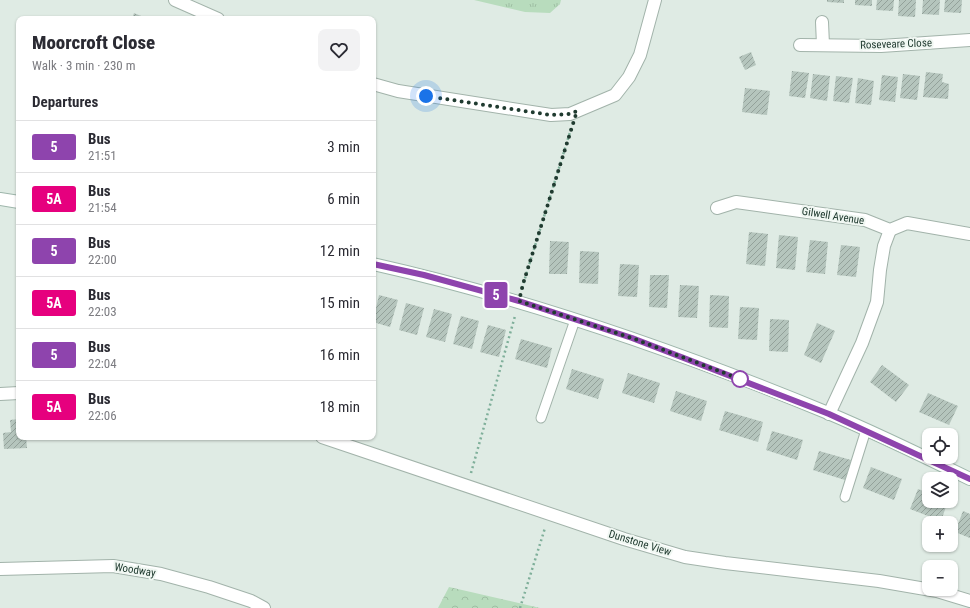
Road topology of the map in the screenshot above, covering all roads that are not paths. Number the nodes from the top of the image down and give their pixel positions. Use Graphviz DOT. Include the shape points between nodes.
graph roads {
  1 [pos="174,0"];
  2 [pos="656,0"];
  3 [pos="211,16"];
  4 [pos="822,22"];
  5 [pos="970,40"];
  6 [pos="800,45"];
  7 [pos="823,45"];
  8 [pos="376,85"];
  9 [pos="0,200"];
  10 [pos="16,202"];
  11 [pos="717,208"];
  12 [pos="890,230"];
  13 [pos="970,234"];
  14 [pos="376,265"];
  15 [pos="576,320"];
  16 [pos="16,393"];
  17 [pos="0,394"];
  18 [pos="829,414"];
  19 [pos="541,418"];
  20 [pos="866,430"];
  21 [pos="331,440"];
  22 [pos="970,479"];
  23 [pos="844,497"];
  24 [pos="0,569"];
  25 [pos="970,601"];
  26 [pos="264,608"];
  1 -- 3 [label="street"];
  2 -- 8 [label="street" via="640,55 629,77 615,94 570,114 551,115 398,91"];
  4 -- 7 [label="street"];
  5 -- 7 [label="street, Roseveare Close" via="880,46"];
  6 -- 7 [label="street, Roseveare Close"];
  9 -- 10 [label="street"];
  11 -- 12 [label="street, Gilwell Avenue" via="736,202 864,220"];
  12 -- 13 [label="street" via="907,223"];
  12 -- 18 [label="street" via="884,246 877,302"];
  14 -- 15 [label="street" via="519,301"];
  15 -- 18 [label="street" via="632,338"];
  15 -- 19 [label="lane"];
  16 -- 17 [label="street"];
  18 -- 20 [label="street"];
  20 -- 22 [label="street"];
  20 -- 23 [label="lane"];
  21 -- 25 [label="street, Dunstone View" via="624,539 684,556 879,581 937,591"];
  24 -- 26 [label="street, Woodway" via="113,566 160,574 209,587"];
}
